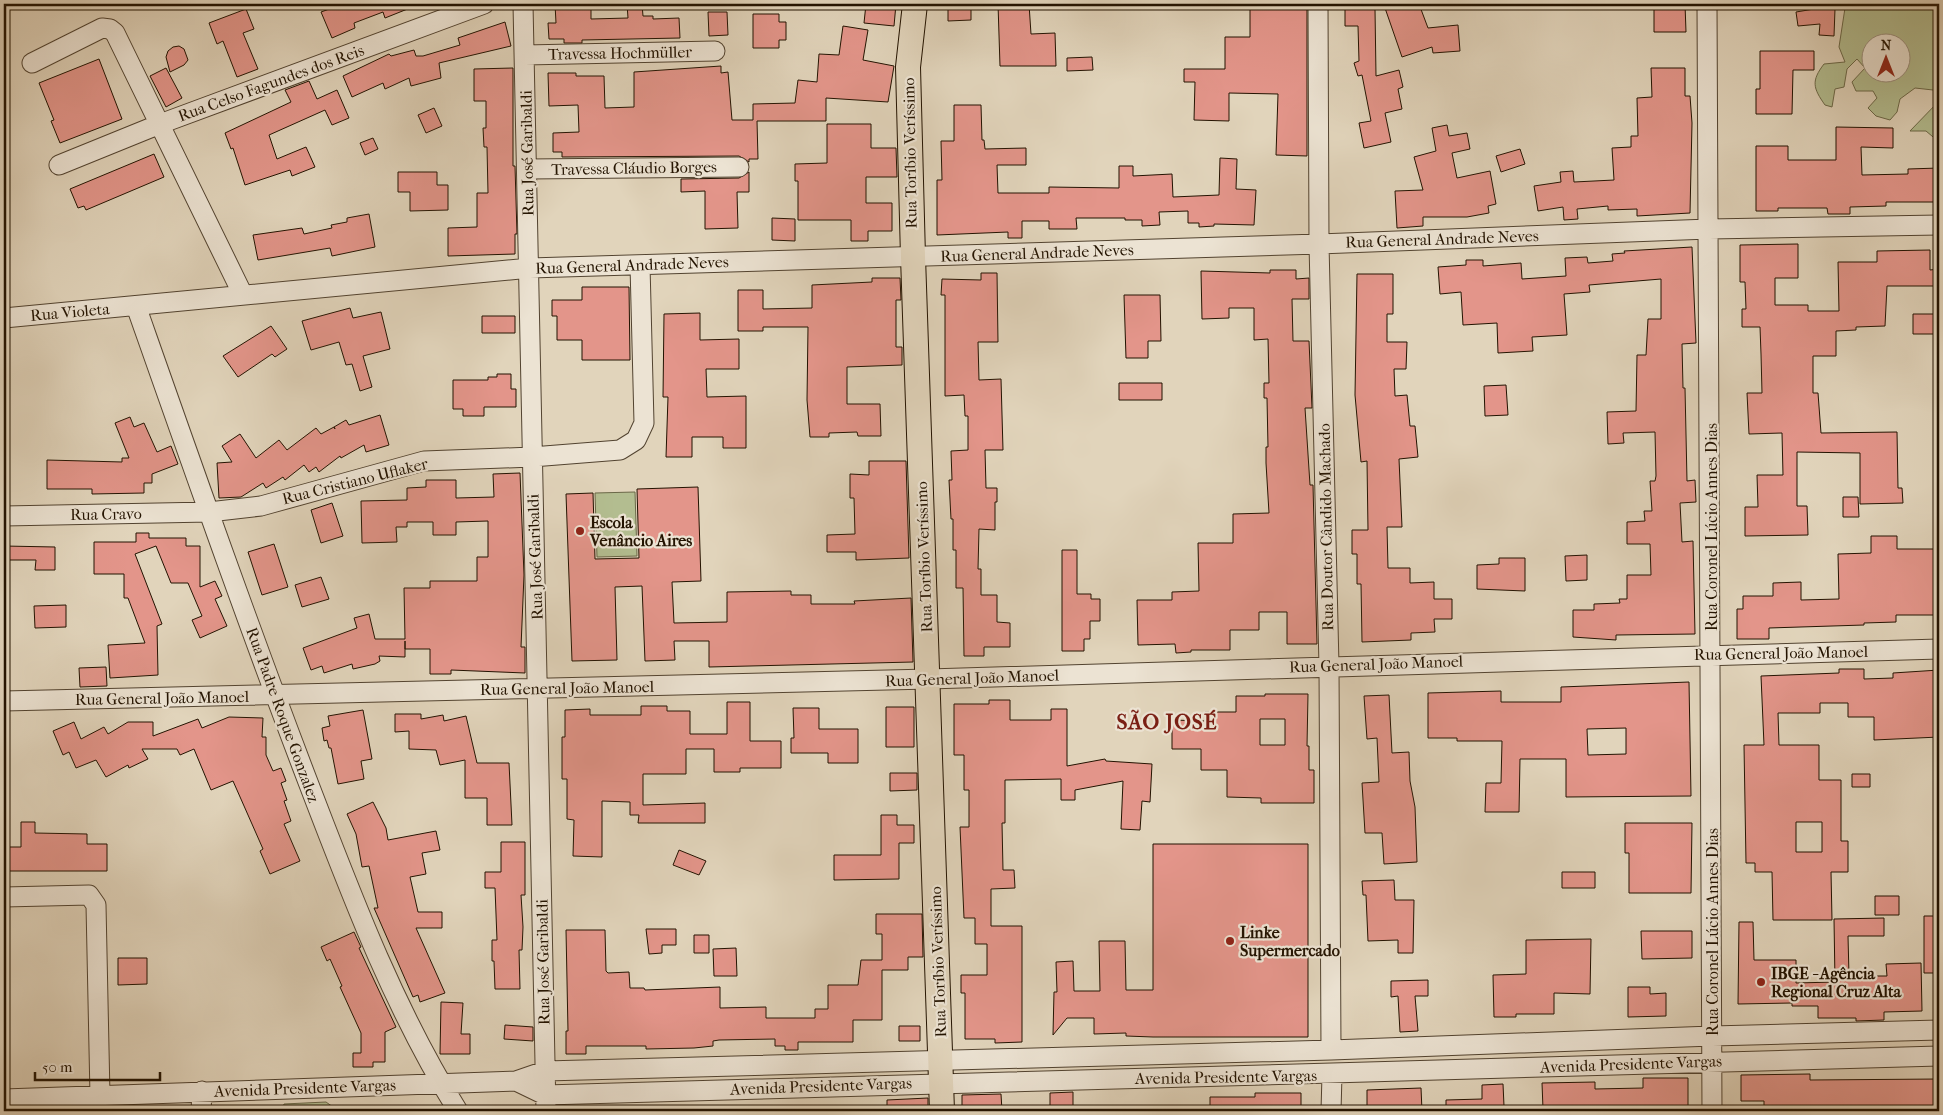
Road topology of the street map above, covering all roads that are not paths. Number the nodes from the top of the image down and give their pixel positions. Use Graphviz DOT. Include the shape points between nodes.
graph roads {
  1 [pos="484,4"];
  2 [pos="523,4"];
  3 [pos="915,4"];
  4 [pos="1318,4"];
  5 [pos="1707,4"];
  6 [pos="715,51"];
  7 [pos="525,55"];
  8 [pos="32,63"];
  9 [pos="160,124"];
  10 [pos="59,165"];
  11 [pos="739,167"];
  12 [pos="528,168"];
  13 [pos="1939,225"];
  14 [pos="1709,229"];
  15 [pos="1319,244"];
  16 [pos="913,257"];
  17 [pos="640,265"];
  18 [pos="530,268"];
  19 [pos="243,295"];
  20 [pos="136,306"];
  21 [pos="4,318"];
  22 [pos="532,457"];
  23 [pos="209,512"];
  24 [pos="4,516"];
  25 [pos="1939,649"];
  26 [pos="1711,654"];
  27 [pos="1329,666"];
  28 [pos="929,679"];
  29 [pos="538,689"];
  30 [pos="275,695"];
  31 [pos="4,701"];
  32 [pos="4,897"];
  33 [pos="1939,1030"];
  34 [pos="1808,1034"];
  35 [pos="1712,1036"];
  36 [pos="1331,1050"];
  37 [pos="1939,1056"];
  38 [pos="1808,1059"];
  39 [pos="1712,1061"];
  40 [pos="545,1071"];
  41 [pos="941,1071"];
  42 [pos="1332,1075"];
  43 [pos="516,1081"];
  44 [pos="440,1084"];
  45 [pos="202,1092"];
  46 [pos="100,1096"];
  47 [pos="4,1099"];
  48 [pos="546,1103"];
  49 [pos="201,1111"];
  50 [pos="458,1111"];
  51 [pos="942,1111"];
  52 [pos="1331,1111"];
  53 [pos="1712,1111"];
  1 -- 9 [label="street, Rua Celso Fagundes dos Reis"];
  2 -- 7 [label="street, Rua José Garibaldi"];
  3 -- 16 [label="main road, Rua Toríbio Veríssimo" via="908,67"];
  4 -- 15 [label="street, Rua Doutor Cândido Machado"];
  5 -- 14 [label="street, Rua Coronel Lúcio Annes Dias"];
  6 -- 7 [label="street, Travessa Hochmüller"];
  7 -- 12 [label="street, Rua José Garibaldi"];
  8 -- 9 [label="street" via="102,28 110,29 115,33"];
  9 -- 10 [label="street, Rua Celso Fagundes dos Reis"];
  9 -- 19 [label="street"];
  11 -- 12 [label="street, Travessa Cláudio Borges"];
  12 -- 18 [label="street, Rua José Garibaldi"];
  13 -- 14 [label="street, Rua General Andrade Neves"];
  14 -- 15 [label="street, Rua General Andrade Neves"];
  14 -- 26 [label="street, Rua Coronel Lúcio Annes Dias"];
  15 -- 16 [label="street, Rua General Andrade Neves"];
  15 -- 27 [label="street, Rua Doutor Cândido Machado"];
  16 -- 17 [label="street, Rua General Andrade Neves"];
  16 -- 28 [label="main road, Rua Toríbio Veríssimo"];
  17 -- 18 [label="street, Rua General Andrade Neves"];
  17 -- 22 [label="street, Rua Cristiano Uflaker" via="644,423 636,440 620,450"];
  18 -- 19 [label="street, Rua General Andrade Neves"];
  18 -- 22 [label="street, Rua José Garibaldi"];
  19 -- 20 [label="street, Rua General Andrade Neves"];
  20 -- 21 [label="street, Rua Violeta"];
  20 -- 23 [label="street, Rua Padre Roque Gonzalez"];
  22 -- 23 [label="street, Rua Cristiano Uflaker" via="424,461 261,506"];
  22 -- 29 [label="street, Rua José Garibaldi"];
  23 -- 24 [label="street, Rua Cravo"];
  23 -- 30 [label="street, Rua Padre Roque Gonzalez"];
  25 -- 26 [label="street, Rua General João Manoel"];
  26 -- 27 [label="street, Rua General João Manoel"];
  26 -- 35 [label="street, Rua Coronel Lúcio Annes Dias"];
  27 -- 28 [label="street, Rua General João Manoel"];
  27 -- 36 [label="street, Rua Doutor Cândido Machado"];
  28 -- 29 [label="street, Rua General João Manoel"];
  28 -- 41 [label="main road, Rua Toríbio Veríssimo"];
  29 -- 30 [label="street, Rua General João Manoel"];
  29 -- 40 [label="street, Rua José Garibaldi"];
  30 -- 31 [label="street, Rua General João Manoel"];
  30 -- 44 [label="street, Rua Padre Roque Gonzalez" via="349,889 392,988"];
  32 -- 46 [label="street" via="90,895 96,905"];
  33 -- 34 [label="street, Avenida Presidente Vargas"];
  34 -- 35 [label="street, Avenida Presidente Vargas"];
  34 -- 38 [label="street"];
  35 -- 36 [label="street, Avenida Presidente Vargas"];
  35 -- 39 [label="street, Rua Coronel Lúcio Annes Dias"];
  36 -- 41 [label="street, Avenida Presidente Vargas"];
  36 -- 42 [label="street, Rua Doutor Cândido Machado" via="1338,1053 1343,1062 1338,1072"];
  37 -- 38 [label="street, Avenida Presidente Vargas"];
  38 -- 39 [label="street, Avenida Presidente Vargas"];
  39 -- 42 [label="street, Avenida Presidente Vargas"];
  39 -- 53 [label="street, Rua Coronel Lúcio Annes Dias"];
  40 -- 41 [label="street, Avenida Presidente Vargas"];
  40 -- 43 [label="street, Avenida Presidente Vargas"];
  40 -- 48 [label="street, Rua José Garibaldi"];
  41 -- 42 [label="street, Avenida Presidente Vargas"];
  41 -- 48 [label="street, Avenida Presidente Vargas"];
  41 -- 51 [label="main road, Rua Toríbio Veríssimo"];
  42 -- 52 [label="street, Rua Doutor Cândido Machado"];
  43 -- 44 [label="street, Avenida Presidente Vargas"];
  43 -- 48 [label="street, Avenida Presidente Vargas"];
  44 -- 45 [label="street, Avenida Presidente Vargas"];
  44 -- 50 [label="street, Rua Padre Roque Gonzalez"];
  45 -- 46 [label="street, Avenida Presidente Vargas"];
  45 -- 49 [label="street"];
  46 -- 47 [label="street, Avenida Presidente Vargas"];
}
